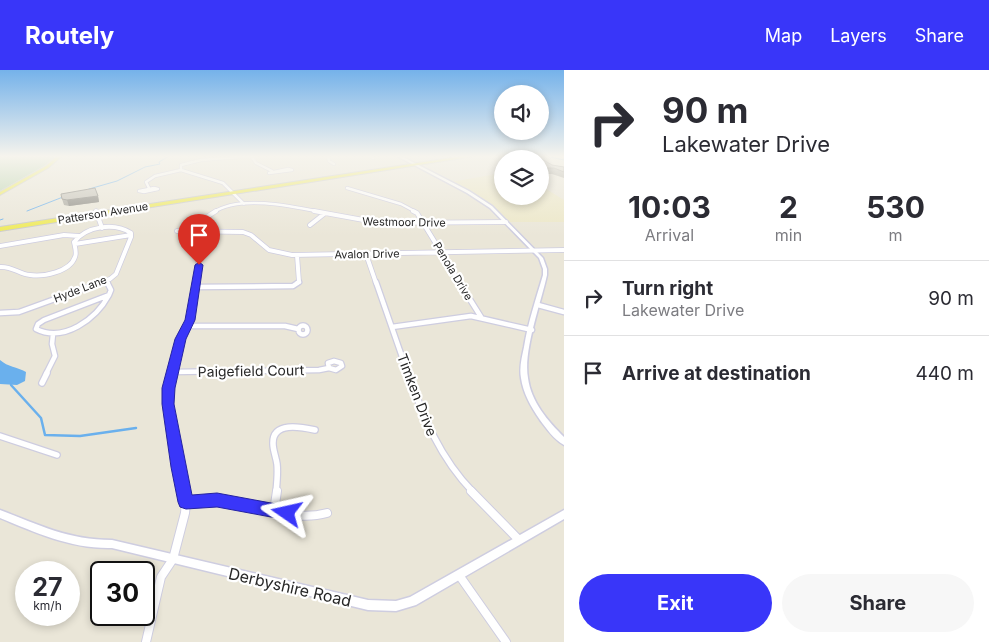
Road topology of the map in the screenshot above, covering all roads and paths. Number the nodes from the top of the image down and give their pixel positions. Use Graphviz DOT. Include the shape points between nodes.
graph roads {
  1 [pos="20,183"];
  2 [pos="146,183"];
  3 [pos="222,183"];
  4 [pos="293,183"];
  5 [pos="450,183"];
  6 [pos="149,188"];
  7 [pos="347,188"];
  8 [pos="233,192"];
  9 [pos="0,194"];
  10 [pos="244,204"];
  11 [pos="96,212"];
  12 [pos="324,214"];
  13 [pos="506,222"];
  14 [pos="424,223"];
  15 [pos="310,225"];
  16 [pos="0,227"];
  17 [pos="102,228"];
  18 [pos="203,231"];
  19 [pos="177,232"];
  20 [pos="131,235"];
  21 [pos="79,236"];
  22 [pos="75,244"];
  23 [pos="0,246"];
  24 [pos="534,250"];
  25 [pos="564,250"];
  26 [pos="442,252"];
  27 [pos="366,254"];
  28 [pos="297,255"];
  29 [pos="0,267"];
  30 [pos="106,280"];
  31 [pos="196,287"];
  32 [pos="109,295"];
  33 [pos="538,305"];
  34 [pos="564,312"];
  35 [pos="0,313"];
  36 [pos="481,317"];
  37 [pos="188,326"];
  38 [pos="392,327"];
  39 [pos="298,329"];
  40 [pos="532,330"];
  41 [pos="52,334"];
  42 [pos="329,368"];
  43 [pos="172,372"];
  44 [pos="42,383"];
  45 [pos="315,430"];
  46 [pos="0,436"];
  47 [pos="564,442"];
  48 [pos="56,454"];
  49 [pos="186,502"];
  50 [pos="274,511"];
  51 [pos="327,513"];
  52 [pos="0,514"];
  53 [pos="564,514"];
  54 [pos="519,540"];
  55 [pos="173,558"];
  56 [pos="459,575"];
  57 [pos="146,642"];
  58 [pos="506,642"];
  1 -- 9 [label="main road"];
  2 -- 6 [label="street"];
  3 -- 8 [label="street"];
  4 -- 8 [label="main road, Patterson Avenue"];
  5 -- 13 [label="street" via="491,207"];
  6 -- 6 [label="street" via="158,189 138,191"];
  7 -- 14 [label="street, Penola Drive" via="402,204 417,213"];
  8 -- 10 [label="street"];
  8 -- 11 [label="main road, Patterson Avenue"];
  10 -- 12 [label="street, Westmoor Drive" via="284,206"];
  10 -- 18 [label="street, Westmoor Drive" via="225,206 209,214"];
  11 -- 16 [label="main road, Patterson Avenue"];
  11 -- 17 [label="street"];
  12 -- 14 [label="street, Westmoor Drive" via="369,222"];
  12 -- 15 [label="street"];
  13 -- 14 [label="street, Westmoor Drive"];
  13 -- 24 [label="street"];
  14 -- 26 [label="street, Penola Drive"];
  17 -- 20 [label="street" via="122,228 129,230"];
  17 -- 21 [label="street"];
  18 -- 19 [label="street, Avalon Drive"];
  18 -- 28 [label="street, Avalon Drive" via="243,232 252,235 269,250"];
  18 -- 31 [label="street"];
  20 -- 22 [label="street"];
  20 -- 30 [label="street, Hyde Lane" via="116,274"];
  21 -- 22 [label="street"];
  21 -- 23 [label="street" via="64,235"];
  22 -- 29 [label="street" via="76,254 72,262 50,273 31,275 12,267"];
  24 -- 25 [label="street, Avalon Drive"];
  24 -- 26 [label="street, Avalon Drive"];
  24 -- 33 [label="street" via="545,268"];
  26 -- 27 [label="street, Avalon Drive"];
  26 -- 36 [label="street, Penola Drive"];
  27 -- 28 [label="street, Avalon Drive"];
  27 -- 38 [label="street, Timken Drive"];
  28 -- 31 [label="street" via="299,282 293,286"];
  30 -- 32 [label="street" via="111,290"];
  30 -- 35 [label="street, Hyde Lane" via="19,312"];
  31 -- 37 [label="street"];
  32 -- 41 [label="street" via="94,316"];
  32 -- 41 [label="street" via="38,324 36,329 41,333"];
  33 -- 34 [label="street"];
  33 -- 40 [label="street"];
  36 -- 38 [label="street"];
  36 -- 40 [label="street"];
  37 -- 39 [label="street" via="285,326"];
  37 -- 43 [label="street"];
  38 -- 54 [label="street, Timken Drive" via="423,417 436,444 466,485"];
  40 -- 47 [label="street" via="524,369 526,387 544,420"];
  41 -- 44 [label="street" via="55,356"];
  42 -- 43 [label="street, Paigefield Court"];
  43 -- 49 [label="street" via="168,404"];
  45 -- 50 [label="street" via="290,427 275,435 273,444 278,484"];
  46 -- 48 [label="street"];
  49 -- 50 [label="street" via="217,500"];
  49 -- 55 [label="street"];
  50 -- 51 [label="street" via="311,516"];
  52 -- 55 [label="street, Derbyshire Road" via="71,539 112,544"];
  53 -- 54 [label="street, Derbyshire Road"];
  54 -- 56 [label="street, Derbyshire Road"];
  55 -- 56 [label="street, Derbyshire Road" via="382,606 412,601"];
  55 -- 57 [label="street" via="161,577"];
  56 -- 58 [label="street"];
}
